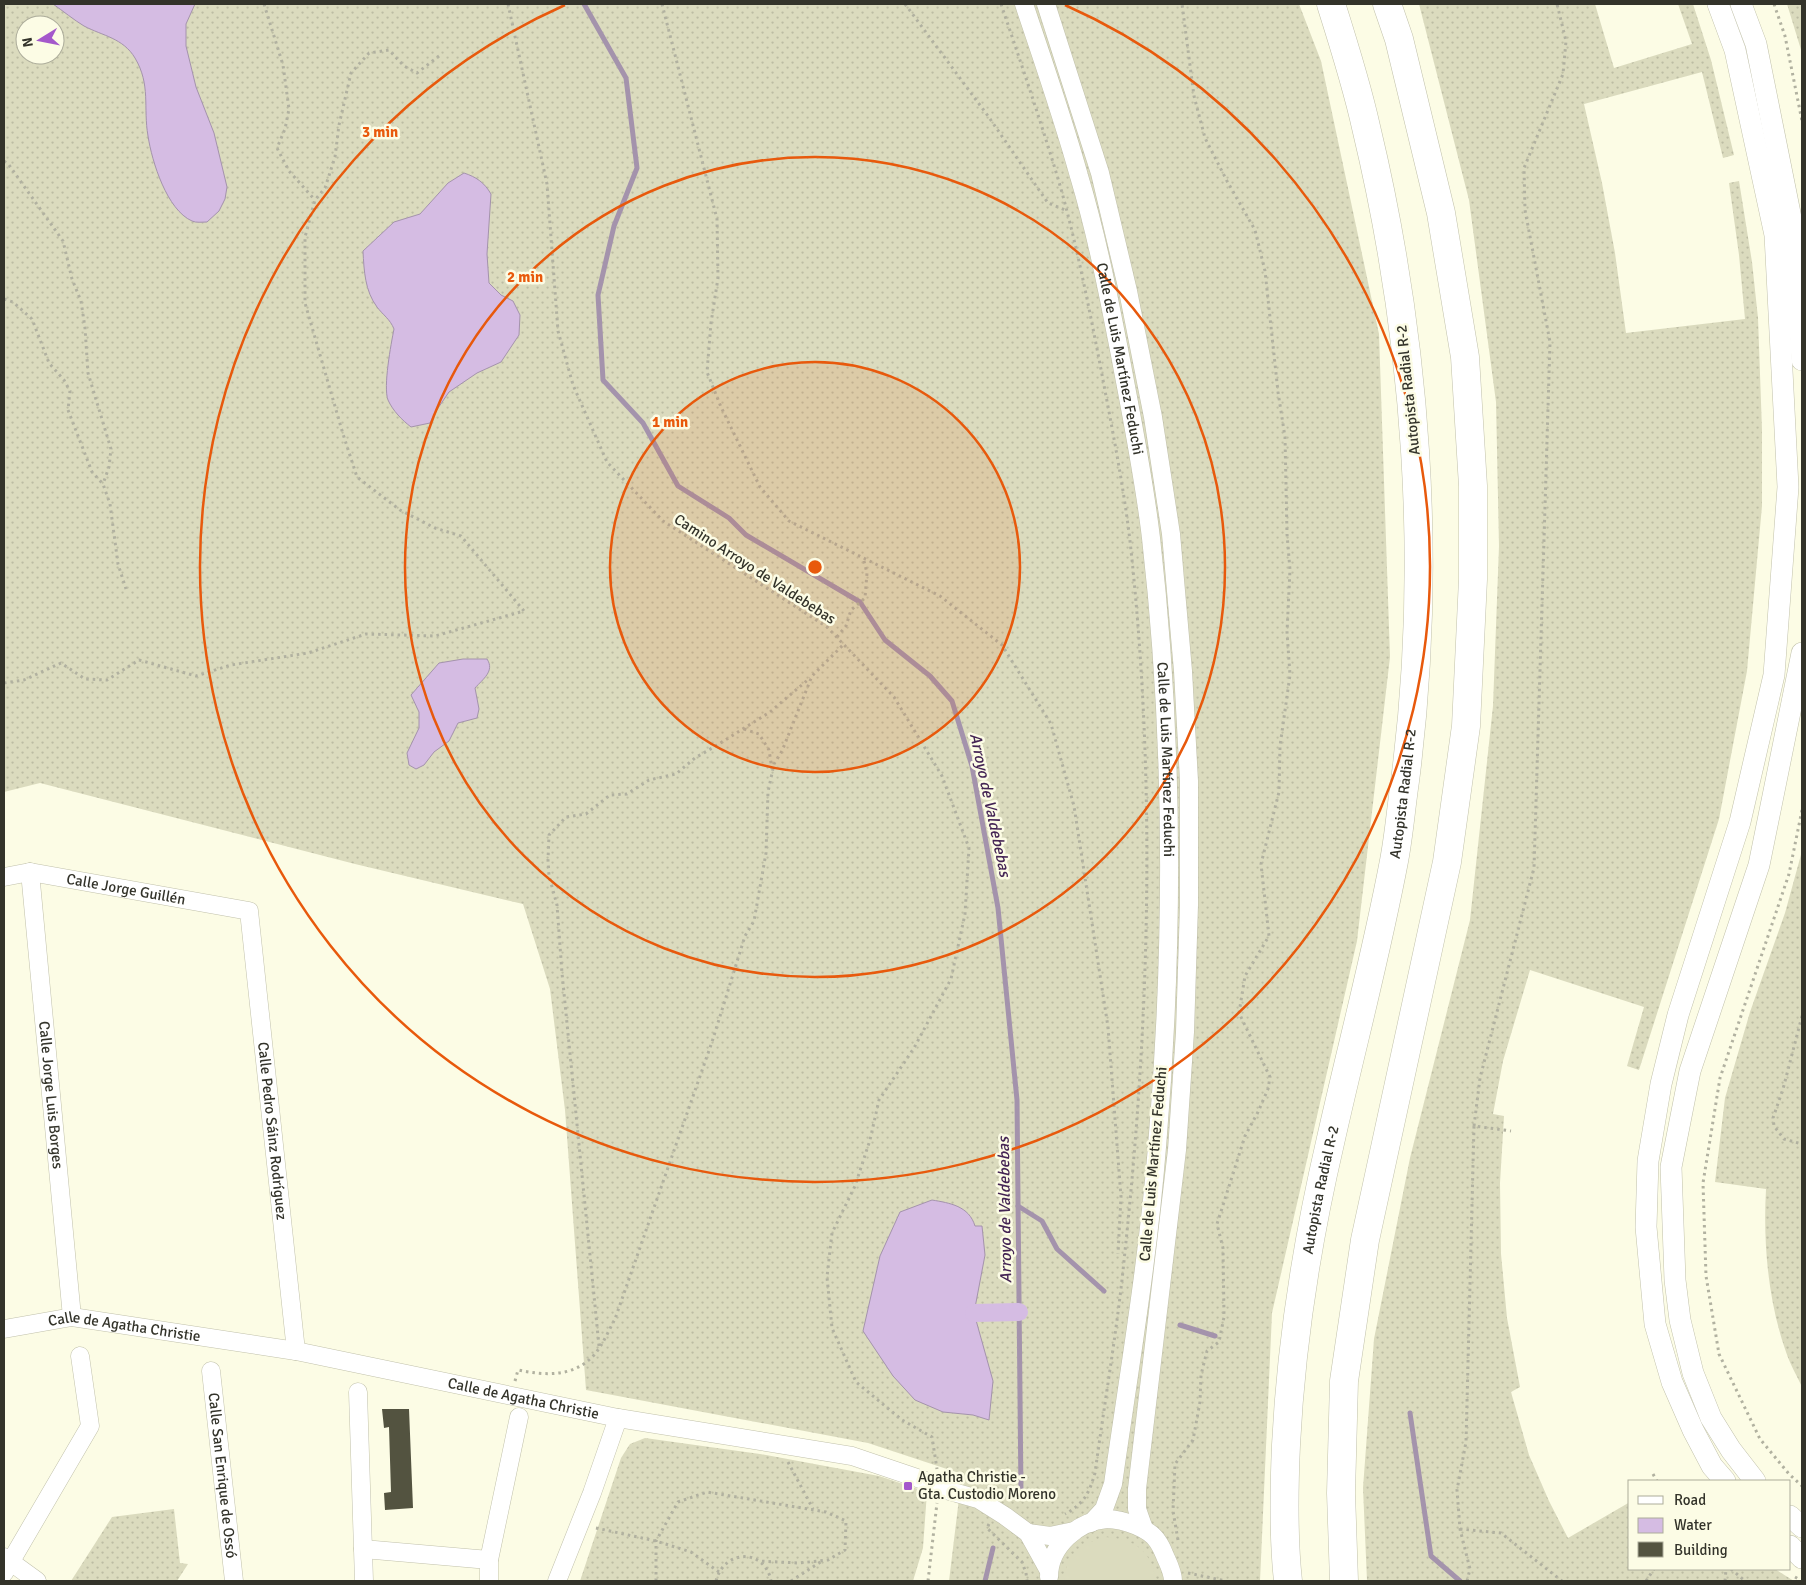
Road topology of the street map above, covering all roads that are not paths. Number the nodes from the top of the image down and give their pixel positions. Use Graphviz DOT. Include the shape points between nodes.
graph roads {
  1 [pos="1024,4"];
  2 [pos="1046,4"];
  3 [pos="1331,4"];
  4 [pos="1387,4"];
  5 [pos="1718,4"];
  6 [pos="1741,4"];
  7 [pos="1802,360"];
  8 [pos="1802,653"];
  9 [pos="30,872"];
  10 [pos="4,877"];
  11 [pos="249,911"];
  12 [pos="72,1318"];
  13 [pos="4,1329"];
  14 [pos="296,1351"];
  15 [pos="80,1356"];
  16 [pos="211,1370"];
  17 [pos="358,1392"];
  18 [pos="519,1417"];
  19 [pos="618,1418"];
  20 [pos="1723,1480"];
  21 [pos="1754,1480"];
  22 [pos="1791,1517"];
  23 [pos="1083,1527"];
  24 [pos="1802,1527"];
  25 [pos="1144,1529"];
  26 [pos="1028,1533"];
  27 [pos="1791,1547"];
  28 [pos="363,1549"];
  29 [pos="1802,1558"];
  30 [pos="489,1560"];
  31 [pos="6,1564"];
  32 [pos="1049,1576"];
  33 [pos="1173,1577"];
  34 [pos="37,1581"];
  35 [pos="234,1581"];
  36 [pos="364,1581"];
  37 [pos="489,1581"];
  38 [pos="556,1581"];
  39 [pos="1288,1581"];
  40 [pos="1344,1581"];
  1 -- 23 [label="street, Calle de Luis Martínez Feduchi" via="1080,179 1133,420 1151,536 1169,781 1169,905 1157,1148 1145,1258 1113,1484 1104,1508"];
  2 -- 25 [label="street, Calle de Luis Martínez Feduchi" via="1100,173 1128,291 1153,417 1171,534 1183,671 1189,781 1184,1032 1177,1150 1136,1489 1137,1509"];
  3 -- 39 [label="highway, Autopista Radial R-2" via="1366,123 1398,293 1413,424 1419,596 1413,716 1395,857 1329,1148 1304,1275 1288,1397 1285,1485"];
  4 -- 40 [label="highway" via="1399,39 1441,213 1465,357 1473,486 1473,579 1466,726 1447,862 1365,1240 1344,1381 1341,1493"];
  5 -- 20 [label="street" via="1735,50 1775,235 1788,487 1774,675 1740,822 1678,1015 1660,1084 1648,1160 1646,1227 1655,1324 1672,1382 1693,1430"];
  6 -- 7 [label="street" via="1756,44 1794,233"];
  8 -- 21 [label="street" via="1759,865 1690,1071 1670,1167 1675,1280 1680,1320 1693,1373 1711,1418"];
  9 -- 10 [label="street, Calle Jorge Guillén"];
  9 -- 11 [label="street, Calle Jorge Guillén"];
  9 -- 12 [label="street, Calle Jorge Luis Borges"];
  11 -- 14 [label="street, Calle Pedro Sáinz Rodríguez"];
  12 -- 13 [label="street, Calle de Agatha Christie"];
  12 -- 14 [label="street, Calle de Agatha Christie"];
  14 -- 19 [label="street, Calle de Agatha Christie"];
  15 -- 31 [label="street" via="90,1426"];
  16 -- 35 [label="street, Calle San Enrique de Ossó"];
  17 -- 28 [label="street"];
  18 -- 30 [label="street"];
  19 -- 26 [label="street, Calle de Agatha Christie" via="852,1456 978,1499"];
  19 -- 38 [label="street"];
  22 -- 24 [label="street"];
  23 -- 25 [label="street" via="1107,1519 1125,1521"];
  23 -- 26 [label="street" via="1050,1536"];
  23 -- 32 [label="street, Calle de Luis Martínez Feduchi" via="1063,1541 1056,1551"];
  25 -- 33 [label="street" via="1158,1541"];
  26 -- 32 [label="street, Calle de Agatha Christie"];
  27 -- 29 [label="street"];
  28 -- 30 [label="street"];
  28 -- 36 [label="street"];
  30 -- 37 [label="street"];
  31 -- 34 [label="street"];
}
